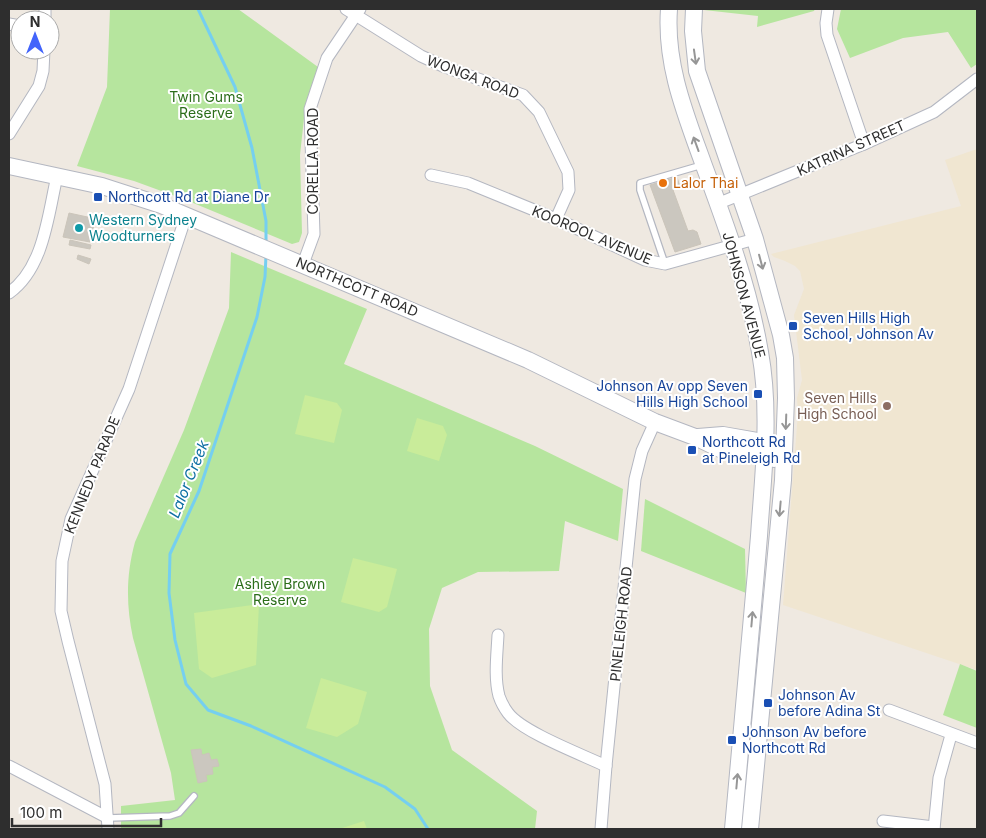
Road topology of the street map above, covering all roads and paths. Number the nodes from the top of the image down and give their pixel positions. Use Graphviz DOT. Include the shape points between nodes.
graph roads {
  1 [pos="346,9"];
  2 [pos="669,9"];
  3 [pos="694,9"];
  4 [pos="828,9"];
  5 [pos="358,12"];
  6 [pos="44,60"];
  7 [pos="977,79"];
  8 [pos="9,134"];
  9 [pos="864,144"];
  10 [pos="704,165"];
  11 [pos="9,166"];
  12 [pos="432,175"];
  13 [pos="57,176"];
  14 [pos="740,195"];
  15 [pos="717,204"];
  16 [pos="186,216"];
  17 [pos="556,219"];
  18 [pos="755,239"];
  19 [pos="732,245"];
  20 [pos="304,264"];
  21 [pos="666,264"];
  22 [pos="9,293"];
  23 [pos="655,422"];
  24 [pos="765,450"];
  25 [pos="784,453"];
  26 [pos="498,635"];
  27 [pos="889,710"];
  28 [pos="951,735"];
  29 [pos="977,743"];
  30 [pos="9,766"];
  31 [pos="606,766"];
  32 [pos="194,796"];
  33 [pos="883,821"];
  34 [pos="108,823"];
  35 [pos="934,828"];
  36 [pos="601,829"];
  37 [pos="733,829"];
  38 [pos="750,829"];
  1 -- 5 [label="street, WONGA ROAD"];
  10 -- 2 [label="main road, JOHNSON AVENUE, one-way" via="684,110 671,60"];
  3 -- 14 [label="main road, JOHNSON AVENUE, one-way" via="697,71"];
  4 -- 9 [label="street" via="827,35"];
  5 -- 17 [label="street, WONGA ROAD" via="421,56 523,95 539,112 568,172 569,190"];
  5 -- 20 [label="street, CORELLA ROAD" via="327,58 310,109 314,234"];
  6 -- 8 [label="street" via="39,86"];
  7 -- 9 [label="street, KATRINA STREET" via="934,112"];
  9 -- 14 [label="street, KATRINA STREET"];
  10 -- 15 [label="main road, JOHNSON AVENUE"];
  10 -- 21 [label="lane" via="640,183"];
  11 -- 13 [label="main road, NORTHCOTT ROAD"];
  12 -- 17 [label="street, KOOROOL AVENUE" via="468,183"];
  13 -- 16 [label="main road, NORTHCOTT ROAD" via="133,196"];
  13 -- 22 [label="street" via="38,252 27,274"];
  14 -- 15 [label="street, KATRINA STREET"];
  14 -- 18 [label="main road, JOHNSON AVENUE"];
  15 -- 19 [label="main road, JOHNSON AVENUE"];
  16 -- 20 [label="main road, NORTHCOTT ROAD"];
  16 -- 34 [label="street, KENNEDY PARADE" via="129,389 71,519 62,561 61,611 105,784"];
  17 -- 21 [label="street, KOOROOL AVENUE" via="646,260"];
  18 -- 19 [label="street, KOOROOL AVENUE"];
  18 -- 25 [label="main road, JOHNSON AVENUE, one-way" via="784,358"];
  19 -- 21 [label="street, KOOROOL AVENUE"];
  19 -- 24 [label="main road, JOHNSON AVENUE" via="760,352 766,410"];
  20 -- 23 [label="main road, NORTHCOTT ROAD" via="528,360"];
  23 -- 24 [label="main road, NORTHCOTT ROAD" via="695,437 723,435"];
  23 -- 31 [label="street, PINELEIGH ROAD" via="642,451 635,479"];
  24 -- 25 [label="main road, NORTHCOTT ROAD"];
  37 -- 24 [label="main road, JOHNSON AVENUE, one-way"];
  25 -- 38 [label="main road, JOHNSON AVENUE, one-way"];
  26 -- 31 [label="street" via="497,683 508,714 537,734"];
  27 -- 28 [label="street"];
  28 -- 29 [label="street"];
  28 -- 35 [label="street" via="939,778"];
  30 -- 34 [label="street"];
  31 -- 36 [label="street, PINELEIGH ROAD"];
  32 -- 34 [label="lane" via="179,813 170,816"];
  33 -- 35 [label="street"];
}
